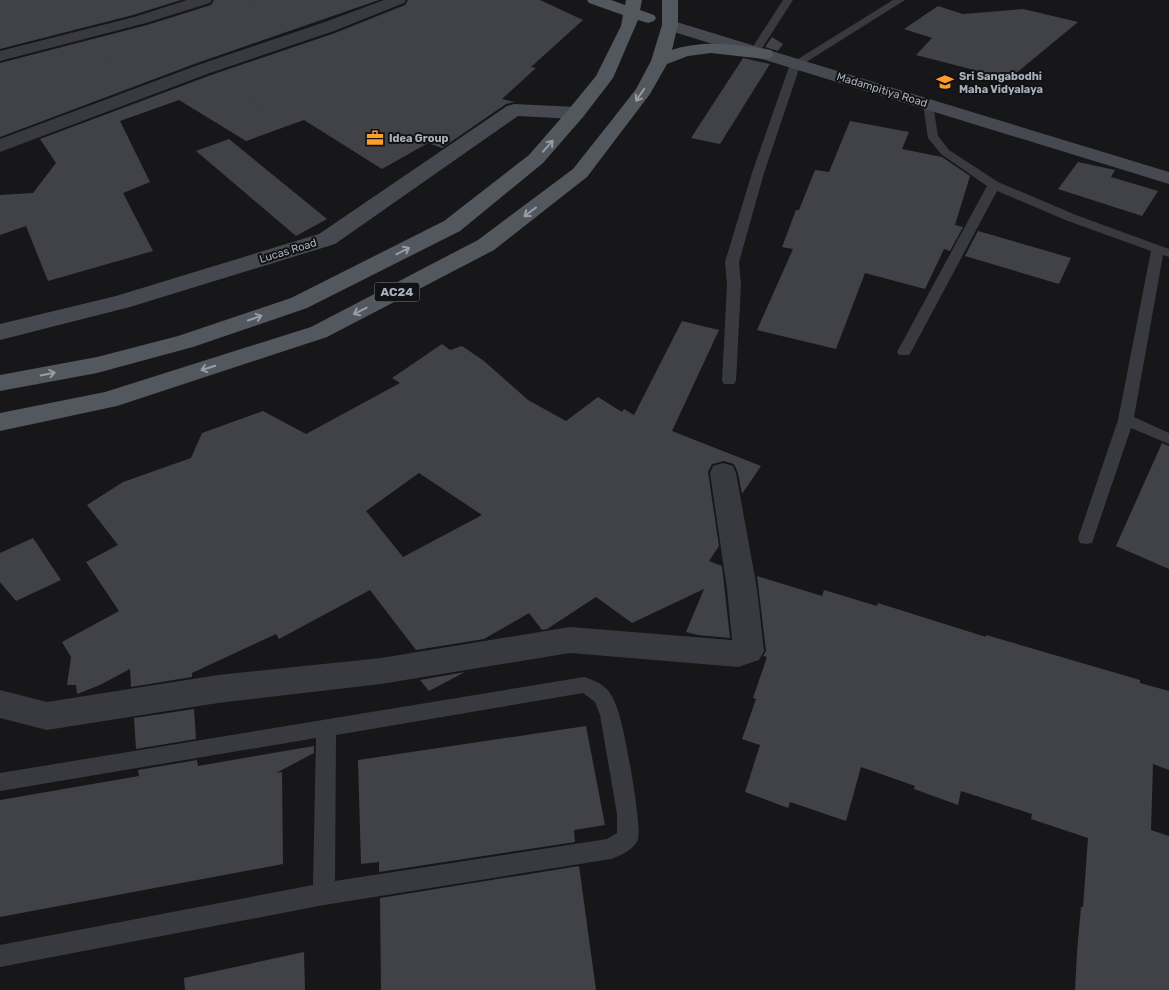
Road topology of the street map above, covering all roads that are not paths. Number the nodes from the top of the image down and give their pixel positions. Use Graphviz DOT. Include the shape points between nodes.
graph roads {
  1 [pos="204,0"];
  2 [pos="398,0"];
  3 [pos="595,0"];
  4 [pos="670,0"];
  5 [pos="788,0"];
  6 [pos="900,0"];
  7 [pos="633,6"];
  8 [pos="670,25"];
  9 [pos="760,52"];
  10 [pos="0,56"];
  11 [pos="660,61"];
  12 [pos="795,64"];
  13 [pos="928,104"];
  14 [pos="576,113"];
  15 [pos="0,146"];
  16 [pos="1169,178"];
  17 [pos="994,185"];
  18 [pos="1164,251"];
  19 [pos="0,332"];
  20 [pos="904,352"];
  21 [pos="729,381"];
  22 [pos="0,383"];
  23 [pos="1126,420"];
  24 [pos="0,422"];
  25 [pos="1169,439"];
  26 [pos="723,473"];
  27 [pos="1086,538"];
  28 [pos="0,704"];
  29 [pos="326,729"];
  30 [pos="0,782"];
  31 [pos="324,894"];
  32 [pos="0,956"];
  1 -- 10 [label="street"];
  2 -- 15 [label="street"];
  3 -- 7 [label="main road, Madampitiya Road"];
  4 -- 8 [label="main road, AC24"];
  5 -- 9 [label="lane"];
  6 -- 12 [label="lane"];
  7 -- 8 [label="main road, Madampitiya Road"];
  7 -- 14 [label="main road, AC24" via="629,26 604,78"];
  8 -- 9 [label="street, Madampitiya Road"];
  8 -- 11 [label="main road, AC24"];
  9 -- 11 [label="main road" via="699,49 672,54"];
  9 -- 12 [label="street, Madampitiya Road"];
  11 -- 24 [label="main road, AC24, one-way" via="644,90 580,173 486,245 319,332 108,400"];
  12 -- 13 [label="street, Madampitiya Road"];
  12 -- 21 [label="lane" via="758,172 732,262 734,285"];
  13 -- 16 [label="street, Madampitiya Road"];
  13 -- 17 [label="lane" via="932,136 945,152"];
  14 -- 19 [label="street, Lucas Road" via="514,110 327,239 122,302"];
  22 -- 14 [label="main road, AC24, one-way" via="176,344 299,303 452,226 536,158"];
  17 -- 18 [label="lane" via="1072,218"];
  17 -- 20 [label="lane"];
  18 -- 23 [label="lane"];
  23 -- 25 [label="lane"];
  23 -- 27 [label="lane"];
  26 -- 28 [label="street" via="742,589 748,651 738,654 570,640 381,671 218,688 47,716"];
  29 -- 30 [label="lane"];
  29 -- 31 [label="lane"];
  29 -- 31 [label="lane" via="584,685 605,699 610,715 628,838 611,849"];
  31 -- 32 [label="lane"];
}
